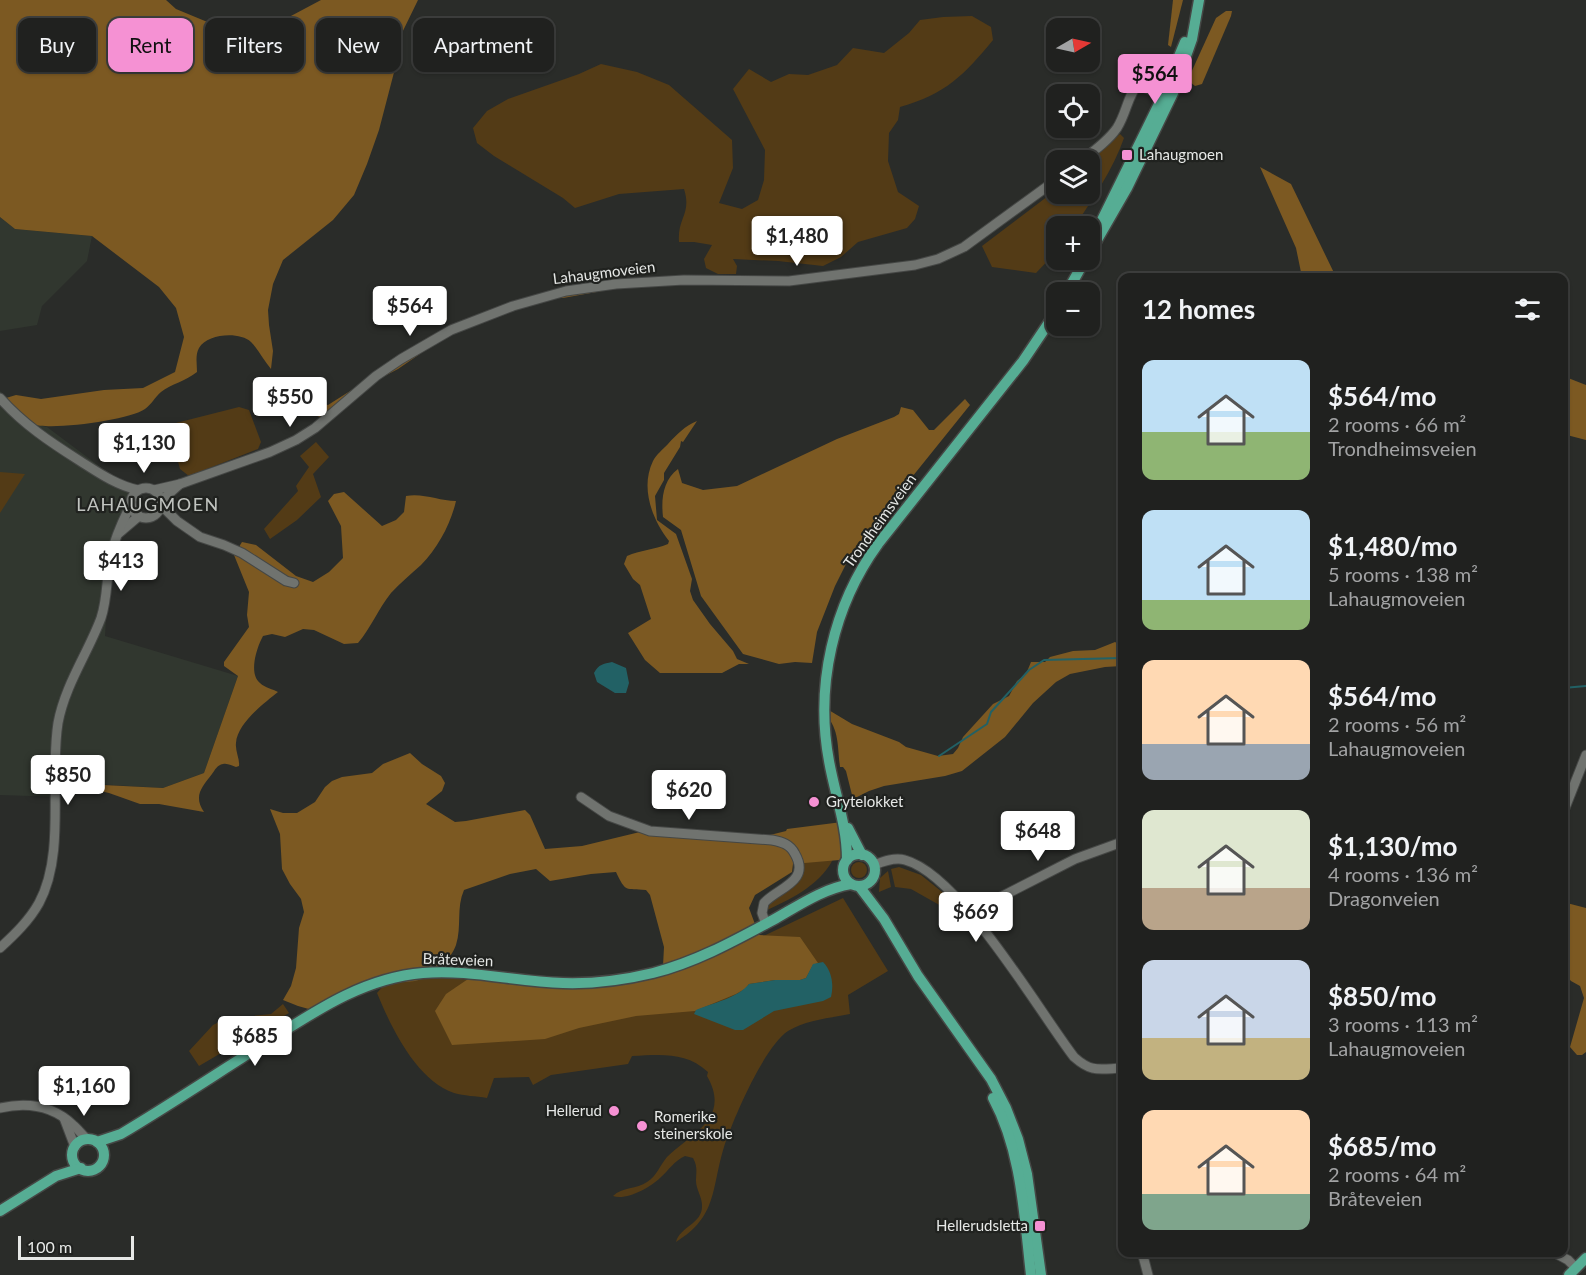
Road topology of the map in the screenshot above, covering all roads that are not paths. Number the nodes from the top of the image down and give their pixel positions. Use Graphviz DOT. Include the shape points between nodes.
graph roads {
  1 [pos="1199,1"];
  2 [pos="1168,90"];
  3 [pos="1095,150"];
  4 [pos="1046,187"];
  5 [pos="1100,230"];
  6 [pos="1046,327"];
  7 [pos="0,398"];
  8 [pos="114,483"];
  9 [pos="180,484"];
  10 [pos="138,490"];
  11 [pos="154,490"];
  12 [pos="131,503"];
  13 [pos="161,503"];
  14 [pos="154,515"];
  15 [pos="139,516"];
  16 [pos="177,521"];
  17 [pos="119,533"];
  18 [pos="294,583"];
  19 [pos="1586,755"];
  20 [pos="581,797"];
  21 [pos="1568,800"];
  22 [pos="844,819"];
  23 [pos="1118,843"];
  24 [pos="862,855"];
  25 [pos="845,865"];
  26 [pos="874,865"];
  27 [pos="871,881"];
  28 [pos="855,885"];
  29 [pos="817,895"];
  30 [pos="971,914"];
  31 [pos="884,919"];
  32 [pos="766,924"];
  33 [pos="0,948"];
  34 [pos="972,1055"];
  35 [pos="1118,1068"];
  36 [pos="0,1107"];
  37 [pos="64,1118"];
  38 [pos="122,1134"];
  39 [pos="92,1140"];
  40 [pos="74,1151"];
  41 [pos="104,1154"];
  42 [pos="81,1168"];
  43 [pos="56,1176"];
  44 [pos="0,1211"];
  45 [pos="1143,1257"];
  46 [pos="1562,1257"];
  47 [pos="1586,1258"];
  48 [pos="1572,1271"];
  49 [pos="1031,1275"];
  50 [pos="1041,1275"];
  51 [pos="1148,1275"];
  1 -- 2 [label="main road"];
  2 -- 3 [label="street" via="1152,78 1137,84 1118,127"];
  2 -- 5 [label="main road"];
  4 -- 9 [label="street, Lahaugmoveien" via="964,247 922,264 789,281 629,283 566,291 513,306 451,330 401,359 296,440"];
  6 -- 22 [label="main road, Trondheimsveien" via="871,553 846,598 829,659 824,708 829,762"];
  7 -- 8 [label="street" via="34,431"];
  8 -- 10 [label="street"];
  8 -- 12 [label="street"];
  9 -- 11 [label="street, Lahaugmoveien"];
  9 -- 13 [label="street, Lahaugmoveien"];
  10 -- 11 [label="street"];
  10 -- 12 [label="street"];
  11 -- 13 [label="street"];
  12 -- 15 [label="street"];
  12 -- 17 [label="street"];
  13 -- 14 [label="street"];
  13 -- 16 [label="street"];
  14 -- 15 [label="street"];
  14 -- 16 [label="street"];
  15 -- 17 [label="street"];
  16 -- 18 [label="street" via="200,537 228,546"];
  17 -- 33 [label="street" via="111,555 103,611 60,715 49,879 33,913"];
  19 -- 21 [label="street"];
  20 -- 32 [label="street" via="609,816 650,831 772,840 789,845 798,858 798,873 789,886 764,903"];
  22 -- 24 [label="main road, Trondheimsveien"];
  22 -- 25 [label="main road, Trondheimsveien"];
  23 -- 30 [label="street" via="1075,859"];
  24 -- 25 [label="main road" via="852,856"];
  24 -- 26 [label="main road"];
  25 -- 28 [label="main road" via="845,878"];
  25 -- 29 [label="main road, Bråteveien"];
  26 -- 27 [label="main road"];
  26 -- 30 [label="street" via="893,859 912,863 936,879"];
  27 -- 28 [label="main road"];
  27 -- 31 [label="main road"];
  28 -- 29 [label="main road, Bråteveien"];
  28 -- 31 [label="main road"];
  29 -- 32 [label="main road, Bråteveien"];
  30 -- 35 [label="street" via="1074,1057 1092,1069"];
  31 -- 34 [label="main road"];
  32 -- 38 [label="main road, Bråteveien" via="683,964 616,980 563,984 432,972 367,985 325,1005"];
  34 -- 49 [label="main road" via="1014,1153"];
  34 -- 50 [label="main road" via="996,1088 1018,1139 1029,1186"];
  36 -- 37 [label="street" via="36,1105"];
  37 -- 39 [label="street"];
  37 -- 40 [label="street"];
  38 -- 39 [label="main road, Bråteveien"];
  38 -- 41 [label="main road, Bråteveien"];
  39 -- 40 [label="main road" via="80,1142"];
  39 -- 41 [label="main road" via="102,1147"];
  40 -- 42 [label="main road" via="75,1163"];
  40 -- 43 [label="main road"];
  41 -- 42 [label="main road" via="102,1163 94,1169"];
  42 -- 43 [label="main road"];
  43 -- 44 [label="main road"];
  45 -- 51 [label="street"];
  46 -- 48 [label="street" via="1568,1260"];
  47 -- 48 [label="main road"];
}
